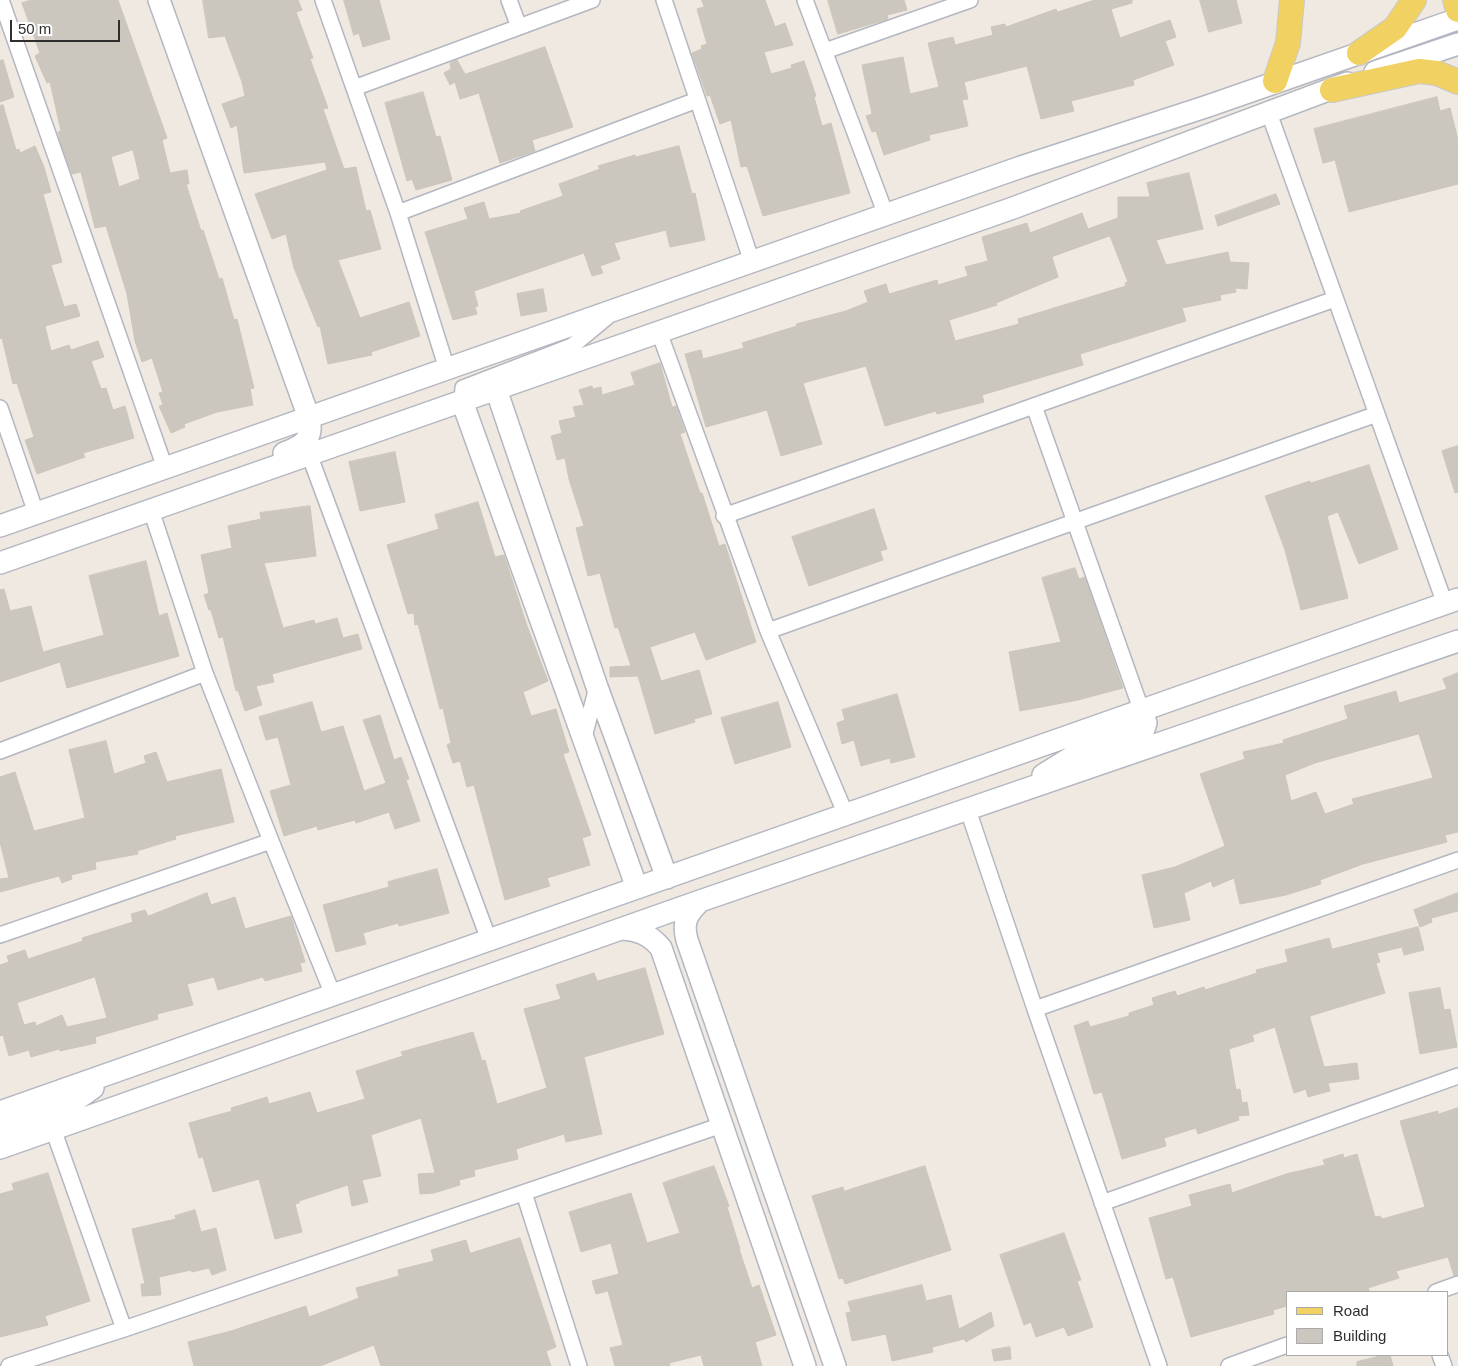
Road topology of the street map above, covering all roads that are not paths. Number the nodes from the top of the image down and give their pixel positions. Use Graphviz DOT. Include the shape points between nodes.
graph roads {
  1 [pos="1,0"];
  2 [pos="159,0"];
  3 [pos="323,0"];
  4 [pos="510,0"];
  5 [pos="592,0"];
  6 [pos="664,0"];
  7 [pos="805,0"];
  8 [pos="970,0"];
  9 [pos="1292,0"];
  10 [pos="1414,0"];
  11 [pos="1454,0"];
  12 [pos="944,4"];
  13 [pos="1458,10"];
  14 [pos="1458,19"];
  15 [pos="519,27"];
  16 [pos="1458,44"];
  17 [pos="824,51"];
  18 [pos="1359,52"];
  19 [pos="1276,81"];
  20 [pos="1458,82"];
  21 [pos="354,88"];
  22 [pos="1332,90"];
  23 [pos="697,100"];
  24 [pos="1269,113"];
  25 [pos="398,213"];
  26 [pos="886,215"];
  27 [pos="752,262"];
  28 [pos="1335,299"];
  29 [pos="616,310"];
  30 [pos="659,332"];
  31 [pos="447,369"];
  32 [pos="496,389"];
  33 [pos="462,401"];
  34 [pos="1034,406"];
  35 [pos="0,408"];
  36 [pos="1377,414"];
  37 [pos="309,418"];
  38 [pos="309,454"];
  39 [pos="165,468"];
  40 [pos="206,490"];
  41 [pos="151,510"];
  42 [pos="36,514"];
  43 [pos="724,516"];
  44 [pos="1076,522"];
  45 [pos="0,526"];
  46 [pos="0,562"];
  47 [pos="1452,602"];
  48 [pos="768,631"];
  49 [pos="1456,641"];
  50 [pos="205,673"];
  51 [pos="597,686"];
  52 [pos="1141,709"];
  53 [pos="583,741"];
  54 [pos="0,751"];
  55 [pos="1013,794"];
  56 [pos="968,810"];
  57 [pos="846,815"];
  58 [pos="271,841"];
  59 [pos="1458,860"];
  60 [pos="667,878"];
  61 [pos="637,888"];
  62 [pos="700,901"];
  63 [pos="622,929"];
  64 [pos="0,935"];
  65 [pos="489,940"];
  66 [pos="692,955"];
  67 [pos="666,963"];
  68 [pos="333,995"];
  69 [pos="1035,1010"];
  70 [pos="118,1071"];
  71 [pos="1458,1076"];
  72 [pos="0,1112"];
  73 [pos="722,1125"];
  74 [pos="53,1129"];
  75 [pos="0,1130"];
  76 [pos="0,1148"];
  77 [pos="524,1193"];
  78 [pos="1102,1203"];
  79 [pos="1458,1284"];
  80 [pos="1439,1291"];
  81 [pos="124,1330"];
  82 [pos="1286,1345"];
  83 [pos="9,1366"];
  84 [pos="579,1366"];
  85 [pos="805,1366"];
  86 [pos="835,1366"];
  87 [pos="1159,1366"];
  88 [pos="1229,1366"];
  1 -- 39 [label="street"];
  2 -- 37 [label="street"];
  3 -- 21 [label="street"];
  4 -- 15 [label="street"];
  5 -- 15 [label="street"];
  6 -- 23 [label="street"];
  7 -- 17 [label="street"];
  8 -- 12 [label="street"];
  9 -- 19 [label="main road" via="1288,43"];
  10 -- 18 [label="main road" via="1395,28"];
  11 -- 13 [label="main road"];
  12 -- 17 [label="street"];
  14 -- 18 [label="street"];
  15 -- 21 [label="street"];
  16 -- 22 [label="street" via="1365,75"];
  17 -- 26 [label="street"];
  18 -- 19 [label="street"];
  19 -- 26 [label="street"];
  20 -- 22 [label="main road" via="1437,73 1419,71"];
  21 -- 25 [label="street"];
  22 -- 24 [label="street"];
  23 -- 25 [label="street"];
  23 -- 27 [label="street"];
  24 -- 28 [label="street"];
  24 -- 30 [label="street" via="1013,208"];
  25 -- 31 [label="street"];
  26 -- 27 [label="street"];
  27 -- 29 [label="street"];
  28 -- 34 [label="street"];
  28 -- 36 [label="street"];
  29 -- 31 [label="street"];
  29 -- 33 [label="street" via="572,346 463,388"];
  30 -- 32 [label="street"];
  30 -- 43 [label="street"];
  31 -- 37 [label="street"];
  32 -- 33 [label="street"];
  32 -- 51 [label="street"];
  33 -- 38 [label="street"];
  33 -- 53 [label="street"];
  34 -- 43 [label="street"];
  34 -- 44 [label="street"];
  35 -- 42 [label="street"];
  36 -- 44 [label="street"];
  36 -- 47 [label="street"];
  37 -- 39 [label="street"];
  37 -- 40 [label="street" via="308,440 299,448 221,473"];
  38 -- 40 [label="street"];
  38 -- 65 [label="street"];
  39 -- 42 [label="street"];
  40 -- 41 [label="street"];
  41 -- 46 [label="street"];
  41 -- 50 [label="street"];
  42 -- 45 [label="street"];
  43 -- 48 [label="street"];
  44 -- 48 [label="street"];
  44 -- 52 [label="street"];
  47 -- 52 [label="street"];
  48 -- 57 [label="street"];
  49 -- 55 [label="street"];
  50 -- 54 [label="street"];
  50 -- 58 [label="street"];
  51 -- 53 [label="street"];
  51 -- 60 [label="street"];
  52 -- 55 [label="street" via="1146,723 1143,732 1072,757"];
  52 -- 57 [label="street"];
  53 -- 61 [label="street"];
  55 -- 56 [label="street"];
  56 -- 62 [label="street"];
  56 -- 69 [label="street"];
  57 -- 60 [label="street"];
  58 -- 64 [label="street"];
  58 -- 68 [label="street"];
  59 -- 69 [label="street"];
  60 -- 61 [label="street"];
  61 -- 65 [label="street"];
  62 -- 63 [label="street"];
  62 -- 66 [label="street" via="684,922"];
  63 -- 67 [label="street" via="644,933 654,940 661,948"];
  63 -- 74 [label="street"];
  65 -- 68 [label="street"];
  66 -- 67 [label="street" via="686,948 674,944 667,948"];
  66 -- 86 [label="street"];
  67 -- 73 [label="street"];
  68 -- 70 [label="street"];
  69 -- 78 [label="street"];
  70 -- 72 [label="street"];
  70 -- 75 [label="street" via="66,1107"];
  71 -- 78 [label="street"];
  73 -- 77 [label="street"];
  73 -- 85 [label="street"];
  74 -- 76 [label="street"];
  74 -- 81 [label="street"];
  77 -- 81 [label="street"];
  77 -- 84 [label="street"];
  78 -- 87 [label="street"];
  79 -- 80 [label="street"];
  81 -- 83 [label="street"];
  82 -- 88 [label="street"];
}
